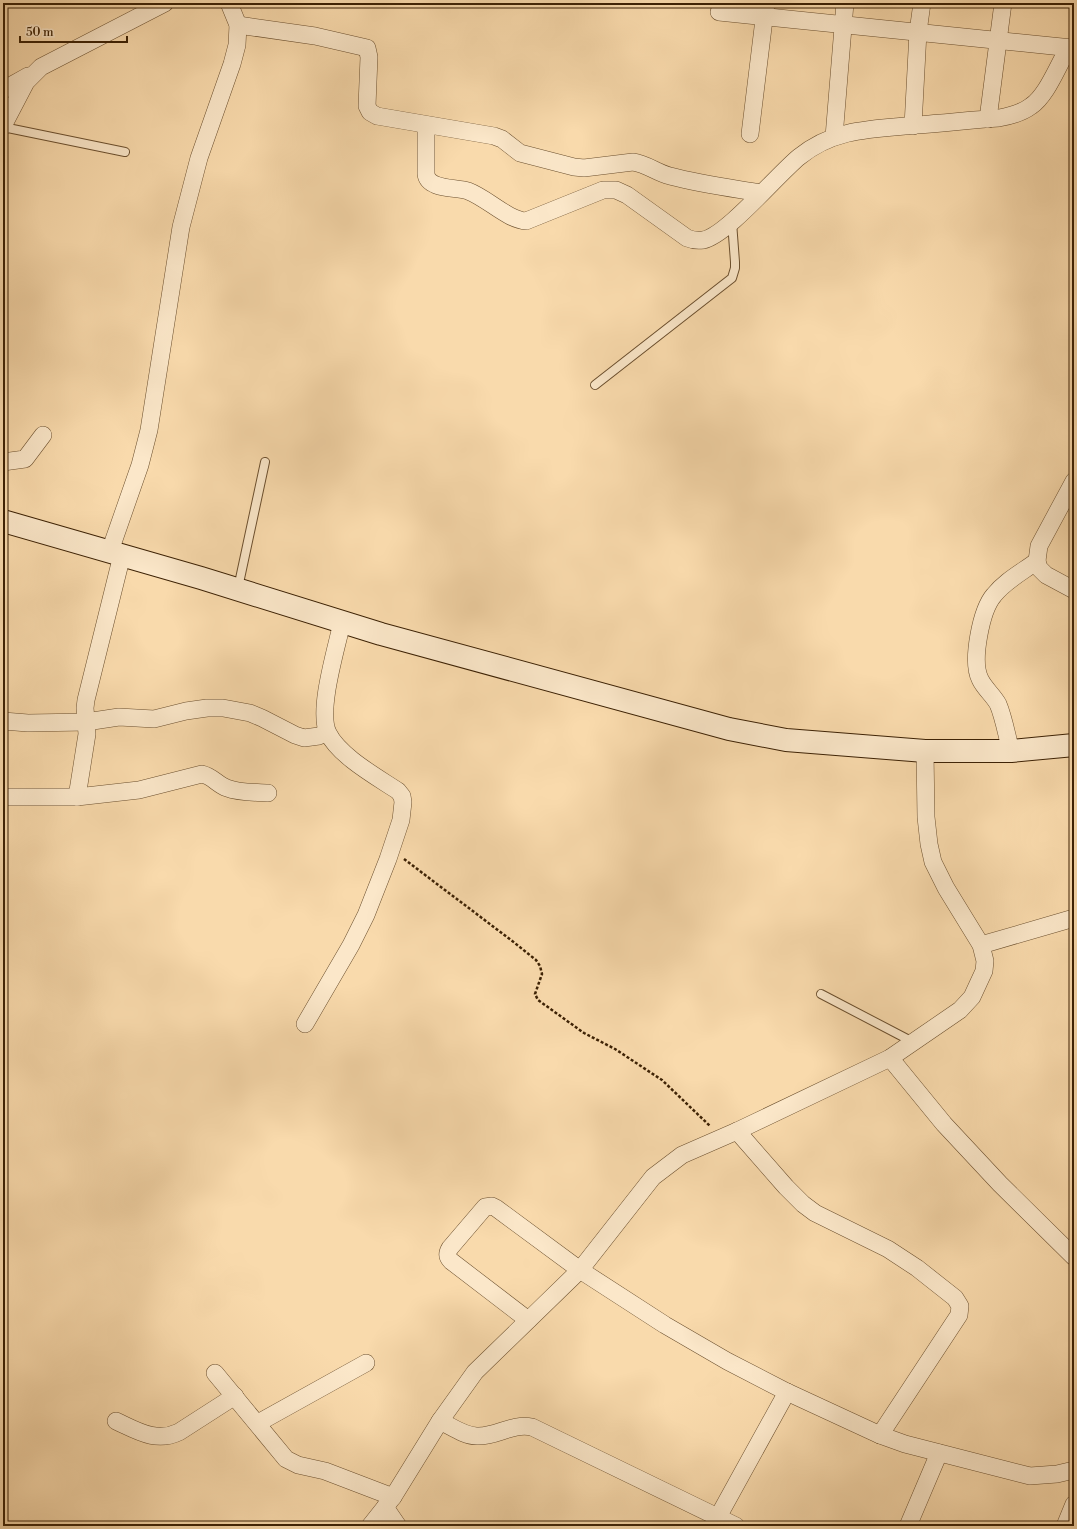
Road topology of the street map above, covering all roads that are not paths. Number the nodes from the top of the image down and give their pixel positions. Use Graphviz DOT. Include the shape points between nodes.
graph roads {
  1 [pos="165,3"];
  2 [pos="229,3"];
  3 [pos="845,3"];
  4 [pos="922,3"];
  5 [pos="1003,3"];
  6 [pos="765,10"];
  7 [pos="718,12"];
  8 [pos="238,25"];
  9 [pos="843,25"];
  10 [pos="918,32"];
  11 [pos="997,40"];
  12 [pos="1073,48"];
  13 [pos="32,74"];
  14 [pos="3,90"];
  15 [pos="988,119"];
  16 [pos="426,125"];
  17 [pos="3,126"];
  18 [pos="913,126"];
  19 [pos="750,134"];
  20 [pos="834,137"];
  21 [pos="125,152"];
  22 [pos="623,163"];
  23 [pos="603,190"];
  24 [pos="761,193"];
  25 [pos="732,221"];
  26 [pos="596,385"];
  27 [pos="43,435"];
  28 [pos="3,462"];
  29 [pos="265,462"];
  30 [pos="1074,481"];
  31 [pos="3,520"];
  32 [pos="116,553"];
  33 [pos="1037,561"];
  34 [pos="238,590"];
  35 [pos="1074,590"];
  36 [pos="348,623"];
  37 [pos="3,721"];
  38 [pos="86,722"];
  39 [pos="327,732"];
  40 [pos="1074,745"];
  41 [pos="925,751"];
  42 [pos="1011,751"];
  43 [pos="268,793"];
  44 [pos="3,796"];
  45 [pos="77,797"];
  46 [pos="1074,918"];
  47 [pos="981,945"];
  48 [pos="821,994"];
  49 [pos="305,1024"];
  50 [pos="913,1043"];
  51 [pos="890,1058"];
  52 [pos="729,1134"];
  53 [pos="1074,1257"];
  54 [pos="580,1270"];
  55 [pos="528,1320"];
  56 [pos="366,1363"];
  57 [pos="215,1373"];
  58 [pos="787,1392"];
  59 [pos="235,1396"];
  60 [pos="116,1421"];
  61 [pos="440,1421"];
  62 [pos="258,1423"];
  63 [pos="880,1435"];
  64 [pos="939,1453"];
  65 [pos="1074,1470"];
  66 [pos="389,1502"];
  67 [pos="1074,1504"];
  68 [pos="715,1522"];
  69 [pos="373,1525"];
  70 [pos="398,1526"];
  71 [pos="736,1526"];
  72 [pos="908,1526"];
  73 [pos="1065,1526"];
  1 -- 13 [label="street" via="51,61"];
  2 -- 8 [label="street"];
  3 -- 9 [label="street"];
  4 -- 10 [label="street"];
  5 -- 11 [label="street"];
  6 -- 7 [label="street"];
  6 -- 9 [label="street"];
  6 -- 19 [label="street"];
  8 -- 16 [label="street" via="314,36 367,48 369,57 366,99 370,112 377,116"];
  8 -- 32 [label="street" via="232,64 199,158 181,227 151,414"];
  9 -- 10 [label="street"];
  9 -- 20 [label="street"];
  10 -- 11 [label="street"];
  10 -- 18 [label="street"];
  11 -- 12 [label="street"];
  11 -- 15 [label="street"];
  12 -- 15 [label="street" via="1067,51 1042,96 1032,106 1017,114"];
  13 -- 14 [label="street"];
  13 -- 17 [label="street"];
  15 -- 18 [label="street"];
  16 -- 22 [label="street" via="499,137 520,153 574,167"];
  16 -- 23 [label="street" via="428,182 468,191 521,221 531,220"];
  17 -- 21 [label="lane"];
  18 -- 20 [label="street" via="866,129"];
  20 -- 24 [label="street" via="822,141 799,157"];
  22 -- 23 [label="street"];
  22 -- 24 [label="street" via="639,163 673,177"];
  23 -- 25 [label="street" via="616,190 627,195 694,240 703,240 722,230"];
  24 -- 25 [label="street"];
  25 -- 26 [label="lane" via="736,262 732,278"];
  27 -- 28 [label="street" via="25,459"];
  29 -- 34 [label="lane"];
  30 -- 33 [label="street" via="1039,546"];
  31 -- 32 [label="main road"];
  32 -- 34 [label="main road"];
  32 -- 38 [label="street" via="86,700"];
  33 -- 35 [label="street" via="1039,568 1046,575"];
  33 -- 42 [label="street" via="1003,585 993,596 987,606 977,648 976,665 980,679 998,704"];
  34 -- 36 [label="main road"];
  36 -- 39 [label="street" via="325,700"];
  36 -- 41 [label="main road" via="729,729 786,740"];
  37 -- 38 [label="street"];
  38 -- 39 [label="street" via="119,717 154,719 186,711 223,708 250,713 304,738"];
  38 -- 45 [label="street" via="86,740"];
  39 -- 49 [label="street" via="353,759 398,791 402,796 403,809 366,915"];
  40 -- 42 [label="main road"];
  41 -- 42 [label="main road"];
  41 -- 47 [label="street" via="926,817 933,862"];
  43 -- 45 [label="street" via="230,789 202,774 153,788"];
  44 -- 45 [label="street"];
  46 -- 47 [label="street"];
  47 -- 50 [label="street" via="985,961 984,971 972,997 960,1010"];
  48 -- 50 [label="lane"];
  50 -- 51 [label="street"];
  51 -- 52 [label="street"];
  51 -- 53 [label="street" via="944,1124"];
  52 -- 54 [label="street" via="682,1155 653,1177"];
  52 -- 63 [label="street" via="803,1204 888,1249 955,1298 960,1306 959,1315"];
  54 -- 55 [label="street"];
  54 -- 55 [label="street" via="496,1208 489,1206 483,1210 450,1248 448,1257"];
  54 -- 58 [label="street" via="665,1325"];
  55 -- 61 [label="street" via="475,1372"];
  56 -- 62 [label="street"];
  57 -- 59 [label="street"];
  58 -- 63 [label="street"];
  58 -- 68 [label="street"];
  59 -- 60 [label="street" via="179,1432 163,1438 144,1434"];
  59 -- 62 [label="street"];
  61 -- 66 [label="street"];
  61 -- 68 [label="street" via="477,1436 515,1426 532,1427"];
  62 -- 66 [label="street" via="281,1454 292,1463 325,1471"];
  63 -- 64 [label="street"];
  64 -- 65 [label="street" via="1030,1476"];
  64 -- 72 [label="street"];
  66 -- 69 [label="street"];
  66 -- 70 [label="street"];
  67 -- 73 [label="street"];
  68 -- 71 [label="street"];
}
